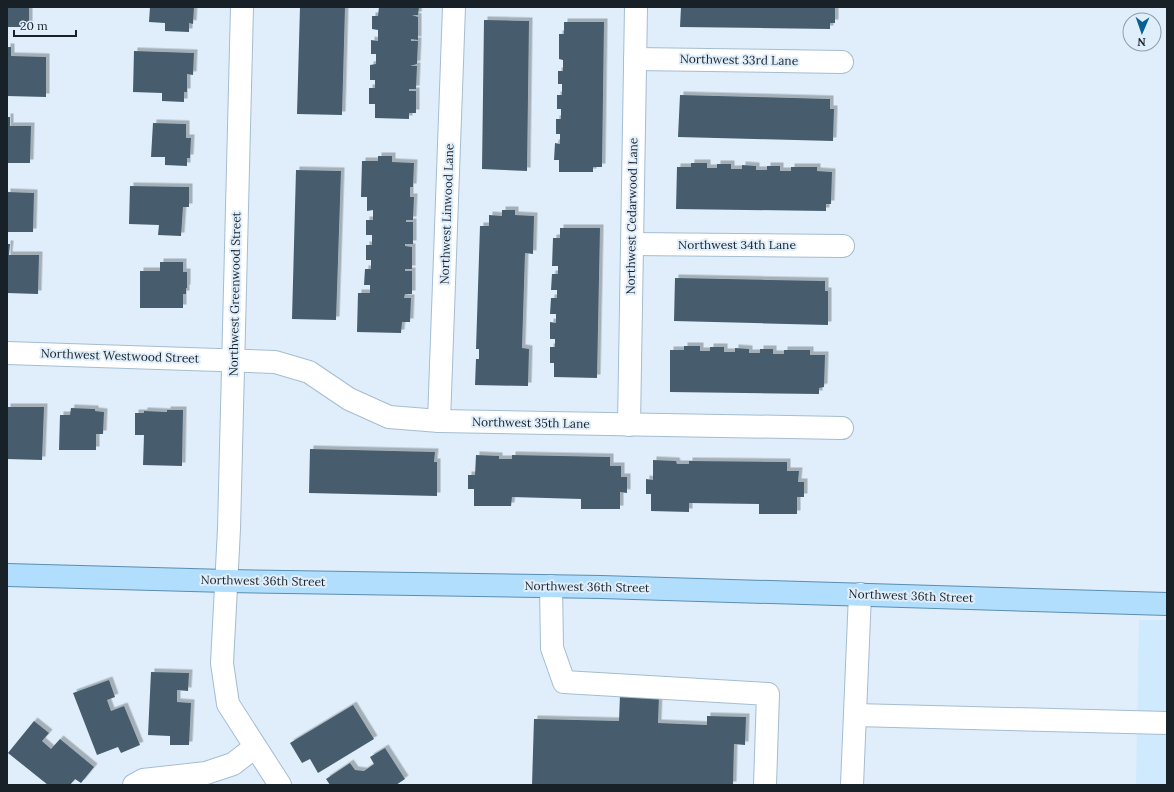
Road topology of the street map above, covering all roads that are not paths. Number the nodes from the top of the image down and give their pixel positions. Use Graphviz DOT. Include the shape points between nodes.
graph roads {
  1 [pos="242,7"];
  2 [pos="454,7"];
  3 [pos="636,7"];
  4 [pos="635,59"];
  5 [pos="842,62"];
  6 [pos="632,244"];
  7 [pos="843,246"];
  8 [pos="7,352"];
  9 [pos="233,360"];
  10 [pos="439,421"];
  11 [pos="629,425"];
  12 [pos="842,428"];
  13 [pos="7,575"];
  14 [pos="227,581"];
  15 [pos="551,586"];
  16 [pos="860,594"];
  17 [pos="1167,604"];
  18 [pos="855,714"];
  19 [pos="1167,723"];
  20 [pos="255,747"];
  21 [pos="134,785"];
  22 [pos="280,785"];
  23 [pos="765,785"];
  24 [pos="852,785"];
  1 -- 9 [label="street, Northwest Greenwood Street"];
  2 -- 10 [label="street, Northwest Linwood Lane"];
  3 -- 4 [label="street, Northwest Cedarwood Lane"];
  4 -- 5 [label="street, Northwest 33rd Lane"];
  4 -- 6 [label="street, Northwest Cedarwood Lane"];
  6 -- 7 [label="street, Northwest 34th Lane"];
  6 -- 11 [label="street, Northwest Cedarwood Lane"];
  8 -- 9 [label="street, Northwest Westwood Street"];
  9 -- 10 [label="street, Northwest 35th Lane" via="275,362 309,372 349,399 389,417"];
  9 -- 14 [label="street, Northwest Greenwood Street"];
  10 -- 11 [label="street, Northwest 35th Lane"];
  11 -- 12 [label="street, Northwest 35th Lane"];
  13 -- 14 [label="main road, Northwest 36th Street"];
  14 -- 15 [label="main road, Northwest 36th Street"];
  14 -- 20 [label="street" via="222,663 228,704"];
  15 -- 16 [label="main road, Northwest 36th Street"];
  15 -- 23 [label="street" via="552,648 564,682 768,694"];
  16 -- 17 [label="main road, Northwest 36th Street"];
  16 -- 18 [label="street"];
  18 -- 19 [label="street"];
  18 -- 24 [label="street"];
  20 -- 21 [label="street" via="233,764 206,773 143,780"];
  20 -- 22 [label="street"];
}
